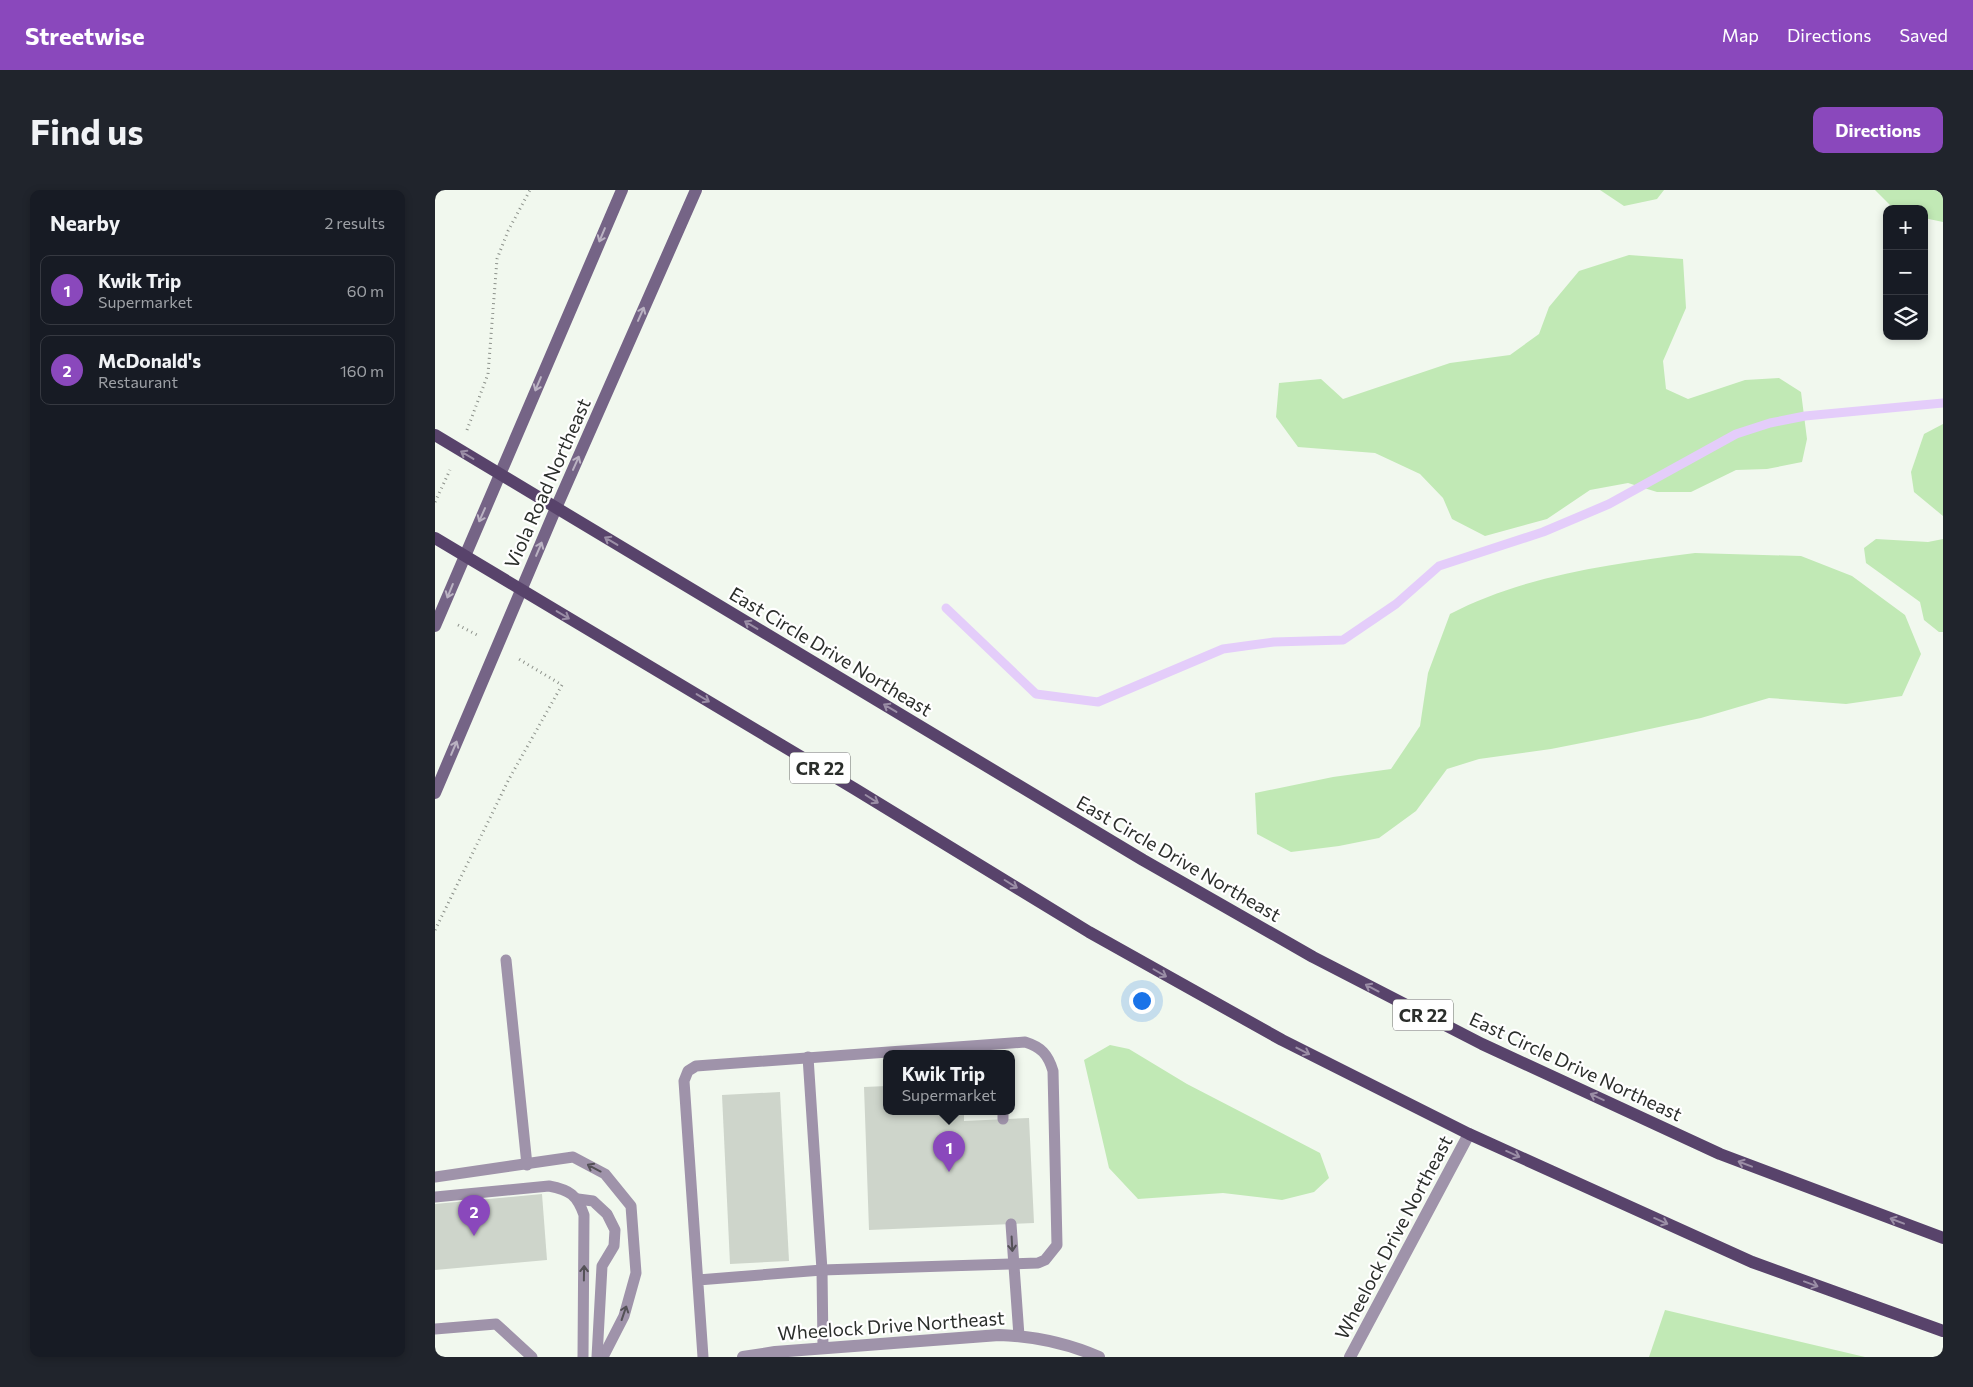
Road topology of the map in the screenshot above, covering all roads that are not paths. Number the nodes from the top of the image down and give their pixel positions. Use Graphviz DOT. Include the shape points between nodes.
graph roads {
  1 [pos="622,190"];
  2 [pos="697,190"];
  3 [pos="435,436"];
  4 [pos="500,474"];
  5 [pos="557,508"];
  6 [pos="435,538"];
  7 [pos="464,556"];
  8 [pos="521,590"];
  9 [pos="435,626"];
  10 [pos="435,793"];
  11 [pos="506,960"];
  12 [pos="1000,1048"];
  13 [pos="962,1050"];
  14 [pos="883,1054"];
  15 [pos="808,1058"];
  16 [pos="1469,1134"];
  17 [pos="527,1165"];
  18 [pos="435,1177"];
  19 [pos="435,1197"];
  20 [pos="578,1199"];
  21 [pos="1011,1224"];
  22 [pos="1943,1238"];
  23 [pos="1013,1264"];
  24 [pos="822,1270"];
  25 [pos="698,1280"];
  26 [pos="435,1329"];
  27 [pos="1943,1332"];
  28 [pos="1019,1336"];
  29 [pos="823,1348"];
  30 [pos="532,1357"];
  31 [pos="583,1357"];
  32 [pos="597,1357"];
  33 [pos="603,1357"];
  34 [pos="703,1357"];
  35 [pos="743,1357"];
  36 [pos="1099,1357"];
  37 [pos="1350,1357"];
  1 -- 4 [label="main road, one-way"];
  5 -- 2 [label="main road, Viola Road Northeast, one-way"];
  4 -- 3 [label="main road, East Circle Drive Northeast / CR 22, one-way"];
  4 -- 5 [label="main road, East Circle Drive Northeast / CR 22"];
  4 -- 7 [label="main road, one-way"];
  8 -- 5 [label="main road, Viola Road Northeast, one-way"];
  22 -- 5 [label="main road, East Circle Drive Northeast / CR 22, one-way" via="1720,1154 1398,1002 1143,860"];
  6 -- 7 [label="main road, CR 22"];
  7 -- 8 [label="main road, CR 22"];
  7 -- 9 [label="main road, one-way"];
  10 -- 8 [label="main road, Viola Road Northeast, one-way"];
  8 -- 16 [label="main road, CR 22, one-way" via="1178,984 1290,1045"];
  11 -- 17 [label="lane"];
  12 -- 13 [label="lane"];
  12 -- 23 [label="lane" via="1025,1042 1037,1046 1049,1057 1053,1070 1057,1244 1039,1263"];
  14 -- 15 [label="lane"];
  15 -- 24 [label="lane"];
  15 -- 25 [label="lane" via="696,1066 688,1071 684,1081"];
  16 -- 27 [label="main road, CR 22, one-way" via="1751,1262"];
  16 -- 37 [label="street, Wheelock Drive Northeast"];
  17 -- 18 [label="lane"];
  33 -- 17 [label="lane, one-way" via="624,1316 636,1273 631,1206 605,1174 573,1158"];
  19 -- 20 [label="lane" via="549,1186 563,1189"];
  31 -- 20 [label="lane, one-way" via="584,1215"];
  20 -- 32 [label="lane" via="593,1201 607,1214 615,1230 614,1246 602,1266"];
  21 -- 23 [label="lane, one-way"];
  23 -- 24 [label="lane"];
  23 -- 28 [label="lane"];
  24 -- 25 [label="lane"];
  24 -- 29 [label="lane"];
  25 -- 34 [label="lane"];
  26 -- 30 [label="lane" via="497,1324"];
  28 -- 29 [label="street, Wheelock Drive Northeast"];
  28 -- 36 [label="street, Wheelock Drive Northeast" via="1063,1344"];
  29 -- 35 [label="street, Wheelock Drive Northeast"];
}
